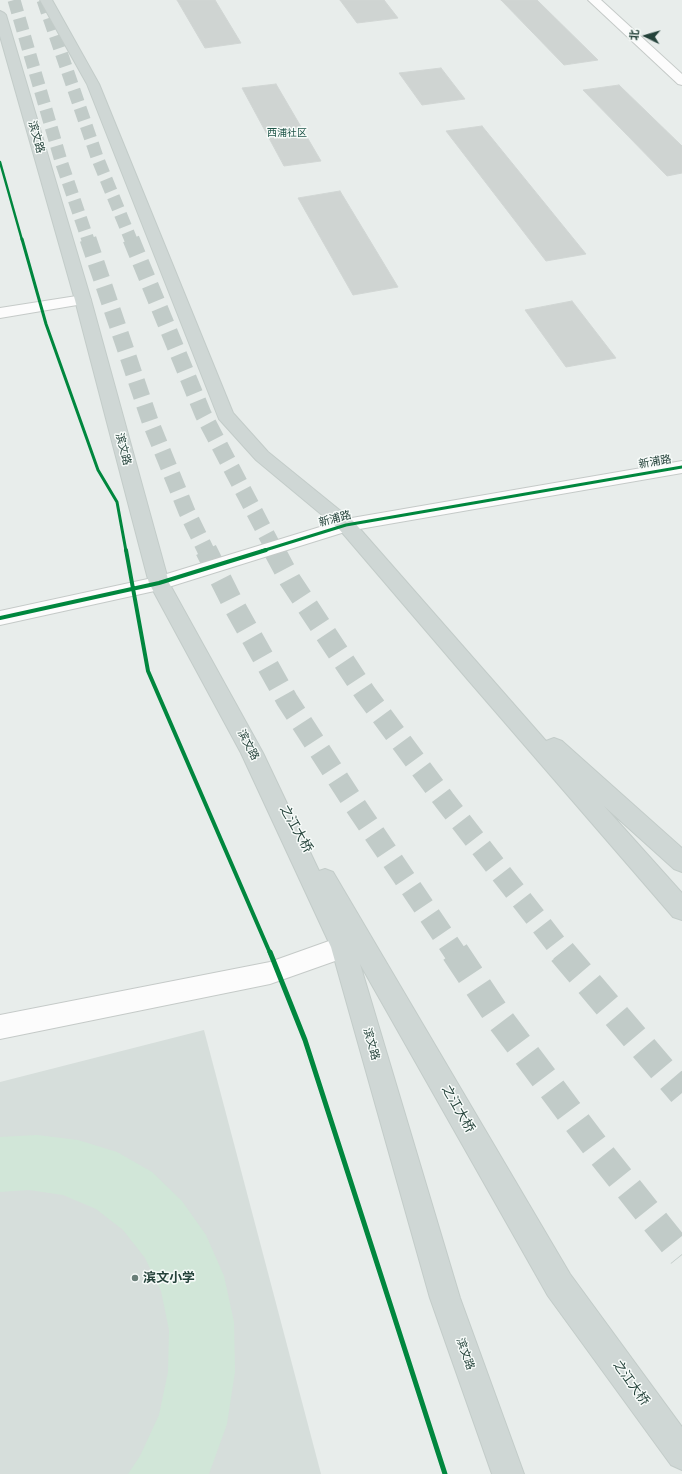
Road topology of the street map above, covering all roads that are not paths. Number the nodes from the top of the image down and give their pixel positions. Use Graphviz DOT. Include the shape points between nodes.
graph roads {
  1 [pos="46,0"];
  2 [pos="594,0"];
  3 [pos="0,15"];
  4 [pos="682,81"];
  5 [pos="83,300"];
  6 [pos="0,313"];
  7 [pos="682,467"];
  8 [pos="346,524"];
  9 [pos="159,583"];
  10 [pos="0,618"];
  11 [pos="476,676"];
  12 [pos="252,753"];
  13 [pos="682,862"];
  14 [pos="682,910"];
  15 [pos="343,947"];
  16 [pos="0,1027"];
  17 [pos="682,1454"];
  18 [pos="508,1474"];
  1 -- 8 [label="main road" via="93,84 224,415 262,456"];
  2 -- 4 [label="street"];
  3 -- 5 [label="main road, 滨文路"];
  5 -- 6 [label="street"];
  5 -- 9 [label="main road, 滨文路"];
  7 -- 8 [label="street, 新浦路"];
  8 -- 9 [label="street, 新浦路"];
  8 -- 11 [label="main road"];
  9 -- 10 [label="street, 新浦路"];
  9 -- 12 [label="main road, 滨文路"];
  11 -- 13 [label="main road"];
  11 -- 14 [label="main road"];
  12 -- 15 [label="main road, 滨文路"];
  12 -- 17 [label="main road, 之江大桥" via="559,1285"];
  15 -- 16 [label="street" via="270,973"];
  15 -- 18 [label="main road, 滨文路" via="445,1298"];
}
